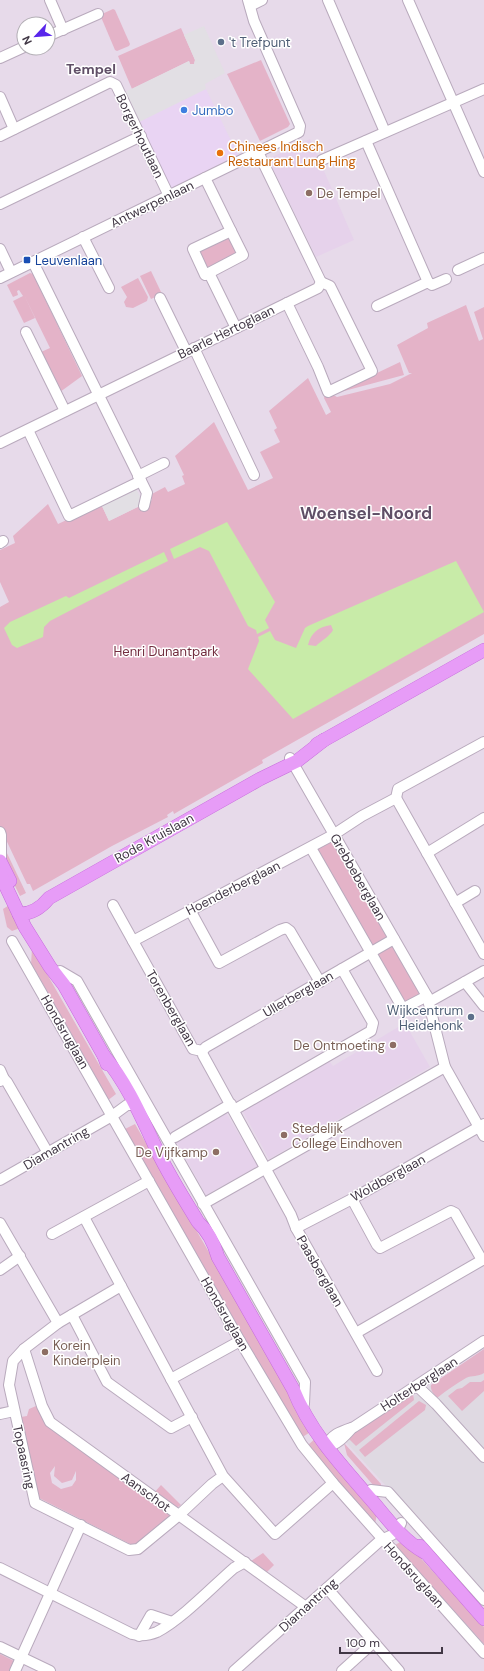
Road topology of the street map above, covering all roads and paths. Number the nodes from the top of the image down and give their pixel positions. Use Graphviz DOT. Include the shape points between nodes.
graph roads {
  1 [pos="50,0"];
  2 [pos="262,0"];
  3 [pos="328,0"];
  4 [pos="408,0"];
  5 [pos="249,3"];
  6 [pos="98,14"];
  7 [pos="63,30"];
  8 [pos="56,33"];
  9 [pos="16,51"];
  10 [pos="0,58"];
  11 [pos="484,89"];
  12 [pos="0,97"];
  13 [pos="452,103"];
  14 [pos="14,129"];
  15 [pos="385,132"];
  16 [pos="0,136"];
  17 [pos="141,136"];
  18 [pos="366,141"];
  19 [pos="258,152"];
  20 [pos="322,160"];
  21 [pos="484,172"];
  22 [pos="205,178"];
  23 [pos="169,196"];
  24 [pos="0,204"];
  25 [pos="231,230"];
  26 [pos="84,237"];
  27 [pos="0,249"];
  28 [pos="484,258"];
  29 [pos="33,262"];
  30 [pos="458,270"];
  31 [pos="11,272"];
  32 [pos="210,272"];
  33 [pos="0,278"];
  34 [pos="446,279"];
  35 [pos="321,282"];
  36 [pos="428,282"];
  37 [pos="109,288"];
  38 [pos="160,298"];
  39 [pos="287,303"];
  40 [pos="377,306"];
  41 [pos="236,328"];
  42 [pos="26,332"];
  43 [pos="190,349"];
  44 [pos="98,395"];
  45 [pos="65,411"];
  46 [pos="28,430"];
  47 [pos="0,443"];
  48 [pos="164,463"];
  49 [pos="254,475"];
  50 [pos="139,478"];
  51 [pos="59,496"];
  52 [pos="50,500"];
  53 [pos="144,506"];
  54 [pos="482,651"];
  55 [pos="484,742"];
  56 [pos="292,760"];
  57 [pos="396,798"];
  58 [pos="484,818"];
  59 [pos="0,832"];
  60 [pos="334,835"];
  61 [pos="311,848"];
  62 [pos="427,853"];
  63 [pos="0,866"];
  64 [pos="479,889"];
  65 [pos="455,902"];
  66 [pos="113,905"];
  67 [pos="190,910"];
  68 [pos="23,912"];
  69 [pos="394,939"];
  70 [pos="12,941"];
  71 [pos="133,941"];
  72 [pos="371,952"];
  73 [pos="484,954"];
  74 [pos="342,969"];
  75 [pos="60,971"];
  76 [pos="484,971"];
  77 [pos="320,982"];
  78 [pos="465,982"];
  79 [pos="64,985"];
  80 [pos="428,999"];
  81 [pos="483,1002"];
  82 [pos="202,1051"];
  83 [pos="445,1066"];
  84 [pos="1,1077"];
  85 [pos="130,1107"];
  86 [pos="233,1107"];
  87 [pos="112,1116"];
  88 [pos="482,1128"];
  89 [pos="175,1137"];
  90 [pos="48,1153"];
  91 [pos="266,1169"];
  92 [pos="0,1180"];
  93 [pos="149,1181"];
  94 [pos="352,1198"];
  95 [pos="203,1204"];
  96 [pos="84,1217"];
  97 [pos="0,1222"];
  98 [pos="296,1228"];
  99 [pos="52,1234"];
  100 [pos="20,1256"];
  101 [pos="483,1260"];
  102 [pos="0,1270"];
  103 [pos="121,1286"];
  104 [pos="72,1315"];
  105 [pos="58,1323"];
  106 [pos="356,1333"];
  107 [pos="240,1341"];
  108 [pos="484,1342"];
  109 [pos="24,1348"];
  110 [pos="377,1371"];
  111 [pos="171,1379"];
  112 [pos="417,1386"];
  113 [pos="293,1389"];
  114 [pos="304,1404"];
  115 [pos="14,1411"];
  116 [pos="0,1414"];
  117 [pos="192,1417"];
  118 [pos="330,1444"];
  119 [pos="484,1457"];
  120 [pos="223,1476"];
  121 [pos="333,1483"];
  122 [pos="371,1490"];
  123 [pos="178,1516"];
  124 [pos="80,1525"];
  125 [pos="397,1526"];
  126 [pos="382,1539"];
  127 [pos="245,1562"];
  128 [pos="0,1568"];
  129 [pos="327,1588"];
  130 [pos="51,1592"];
  131 [pos="484,1600"];
  132 [pos="306,1607"];
  133 [pos="484,1619"];
  134 [pos="172,1622"];
  135 [pos="139,1636"];
  136 [pos="374,1642"];
  137 [pos="0,1647"];
  138 [pos="484,1653"];
  139 [pos="22,1657"];
  140 [pos="240,1669"];
  141 [pos="15,1671"];
  142 [pos="50,1671"];
  143 [pos="342,1671"];
  144 [pos="399,1671"];
  1 -- 7 [label="street"];
  2 -- 5 [label="street"];
  3 -- 15 [label="street"];
  4 -- 13 [label="street"];
  5 -- 19 [label="street, Antwerpenlaan" via="254,21 300,126 299,132"];
  6 -- 7 [label="street"];
  7 -- 8 [label="street"];
  9 -- 10 [label="street"];
  11 -- 13 [label="street"];
  12 -- 14 [label="street"];
  13 -- 15 [label="street"];
  13 -- 21 [label="street"];
  14 -- 16 [label="street, Borgerhoutlaan"];
  14 -- 17 [label="street, Borgerhoutlaan" via="110,82 116,85"];
  15 -- 18 [label="street"];
  17 -- 23 [label="street, Borgerhoutlaan"];
  17 -- 24 [label="street"];
  18 -- 20 [label="street"];
  18 -- 36 [label="street"];
  19 -- 22 [label="street, Antwerpenlaan"];
  19 -- 35 [label="street"];
  22 -- 23 [label="street, Antwerpenlaan"];
  22 -- 25 [label="street"];
  23 -- 26 [label="street, Antwerpenlaan"];
  25 -- 32 [label="street" via="244,255"];
  25 -- 32 [label="street" via="193,249 205,275"];
  26 -- 29 [label="street, Antwerpenlaan"];
  26 -- 37 [label="street"];
  27 -- 31 [label="street"];
  28 -- 30 [label="street"];
  29 -- 31 [label="street, Antwerpenlaan"];
  29 -- 44 [label="street"];
  31 -- 33 [label="street, Antwerpenlaan"];
  32 -- 41 [label="street"];
  34 -- 36 [label="street" via="432,285"];
  35 -- 39 [label="street, Baarle Hertoglaan" via="318,288"];
  35 -- 39 [label="street" via="330,286 372,371 328,392"];
  36 -- 40 [label="street"];
  38 -- 43 [label="street"];
  39 -- 41 [label="street, Baarle Hertoglaan"];
  41 -- 43 [label="street, Baarle Hertoglaan"];
  42 -- 45 [label="street"];
  43 -- 44 [label="street, Baarle Hertoglaan"];
  43 -- 49 [label="street"];
  44 -- 45 [label="street, Baarle Hertoglaan"];
  44 -- 50 [label="street"];
  45 -- 46 [label="street, Baarle Hertoglaan"];
  46 -- 47 [label="street, Baarle Hertoglaan"];
  46 -- 51 [label="street"];
  48 -- 50 [label="street"];
  50 -- 51 [label="street" via="69,516"];
  50 -- 53 [label="street" via="147,493"];
  51 -- 52 [label="street"];
  54 -- 56 [label="main road, Rode Kruislaan"];
  55 -- 57 [label="street" via="398,789"];
  56 -- 60 [label="street, Grebbeberglaan"];
  56 -- 68 [label="main road, Rode Kruislaan" via="50,898 44,904"];
  57 -- 60 [label="street, Hoenderberglaan"];
  57 -- 62 [label="street"];
  58 -- 62 [label="street"];
  59 -- 63 [label="street"];
  60 -- 61 [label="street, Hoenderberglaan"];
  60 -- 69 [label="street, Grebbeberglaan"];
  61 -- 67 [label="street, Hoenderberglaan"];
  61 -- 72 [label="street, Grebbeberglaan"];
  62 -- 65 [label="street"];
  63 -- 68 [label="main road"];
  64 -- 65 [label="street"];
  65 -- 73 [label="street"];
  66 -- 71 [label="street, Torenberglaan"];
  67 -- 71 [label="street, Hoenderberglaan"];
  67 -- 77 [label="street" via="219,963 286,928"];
  68 -- 75 [label="main road, Hondsruglaan"];
  68 -- 79 [label="main road, Hondsruglaan" via="37,947"];
  69 -- 72 [label="street, Ullerberglaan"];
  69 -- 80 [label="street, Grebbeberglaan"];
  70 -- 87 [label="street, Hondsruglaan"];
  71 -- 82 [label="street, Torenberglaan" via="193,1049"];
  72 -- 74 [label="street, Ullerberglaan"];
  72 -- 80 [label="street, Grebbeberglaan" via="402,1007"];
  74 -- 77 [label="street, Ullerberglaan"];
  74 -- 86 [label="street" via="373,1023 371,1031"];
  75 -- 79 [label="main road, Hondsruglaan"];
  75 -- 95 [label="street, Hondsruglaan" via="77,981"];
  76 -- 78 [label="street"];
  77 -- 82 [label="street, Ullerberglaan"];
  78 -- 80 [label="street"];
  78 -- 81 [label="street"];
  79 -- 85 [label="main road, Hondsruglaan" via="104,1056 114,1068"];
  80 -- 83 [label="street, Grebbeberglaan"];
  82 -- 86 [label="street, Torenberglaan"];
  83 -- 88 [label="street, Grebbeberglaan"];
  83 -- 91 [label="street"];
  84 -- 90 [label="street" via="7,1082"];
  85 -- 87 [label="street, Diamantring"];
  85 -- 113 [label="main road, Hondsruglaan" via="148,1129 198,1222 200,1232 209,1248 218,1257"];
  86 -- 89 [label="street"];
  86 -- 91 [label="street, Torenberglaan"];
  87 -- 90 [label="street, Diamantring"];
  87 -- 93 [label="street, Hondsruglaan"];
  88 -- 94 [label="street, Woldberglaan"];
  90 -- 92 [label="street, Diamantring"];
  91 -- 95 [label="street"];
  91 -- 98 [label="street, Paasberglaan"];
  93 -- 96 [label="street"];
  93 -- 107 [label="street, Hondsruglaan"];
  94 -- 98 [label="street, Woldberglaan"];
  94 -- 101 [label="street" via="380,1248 450,1211 455,1214"];
  95 -- 114 [label="street, Hondsruglaan" via="305,1382"];
  96 -- 99 [label="street"];
  96 -- 103 [label="street"];
  97 -- 100 [label="street"];
  98 -- 106 [label="street, Paasberglaan"];
  100 -- 102 [label="street"];
  100 -- 105 [label="street"];
  101 -- 106 [label="street"];
  103 -- 104 [label="street, Topaasring"];
  103 -- 111 [label="street"];
  104 -- 105 [label="street, Topaasring"];
  104 -- 117 [label="street" via="107,1382 171,1428"];
  105 -- 109 [label="street, Topaasring"];
  106 -- 110 [label="street, Paasberglaan"];
  107 -- 111 [label="street"];
  107 -- 121 [label="street, Hondsruglaan" via="293,1432"];
  108 -- 112 [label="street, Holterberglaan"];
  109 -- 115 [label="street, Topaasring" via="13,1361 9,1385"];
  109 -- 123 [label="street, Aanschot" via="42,1406 50,1422"];
  111 -- 117 [label="street"];
  112 -- 118 [label="street, Holterberglaan" via="354,1427 343,1439"];
  112 -- 119 [label="street"];
  113 -- 114 [label="main road, Hondsruglaan"];
  113 -- 118 [label="main road, Hondsruglaan" via="302,1411"];
  114 -- 118 [label="main road, Hondsruglaan"];
  115 -- 116 [label="street"];
  115 -- 124 [label="street, Topaasring" via="35,1503"];
  117 -- 120 [label="street"];
  118 -- 122 [label="main road, Hondsruglaan"];
  118 -- 125 [label="main road, Hondsruglaan"];
  120 -- 121 [label="street" via="275,1534"];
  120 -- 123 [label="street, Topaasring"];
  121 -- 126 [label="street, Hondsruglaan"];
  122 -- 125 [label="main road, Hondsruglaan"];
  122 -- 131 [label="street" via="388,1492"];
  123 -- 124 [label="street, Topaasring" via="138,1549 129,1550"];
  123 -- 127 [label="street, Aanschot"];
  124 -- 130 [label="street"];
  125 -- 126 [label="street, Diamantring" via="386,1532"];
  125 -- 133 [label="main road, Hondsruglaan"];
  126 -- 129 [label="street, Diamantring"];
  126 -- 138 [label="street, Hondsruglaan"];
  127 -- 132 [label="street, Aanschot"];
  127 -- 134 [label="street" via="234,1568"];
  128 -- 130 [label="street"];
  129 -- 132 [label="street, Diamantring"];
  129 -- 136 [label="street"];
  130 -- 135 [label="street"];
  130 -- 139 [label="street"];
  132 -- 140 [label="street, Diamantring"];
  134 -- 135 [label="street" via="156,1632"];
  134 -- 135 [label="street" via="151,1615"];
  136 -- 143 [label="street"];
  136 -- 144 [label="street"];
  137 -- 139 [label="street"];
  139 -- 141 [label="street"];
  139 -- 142 [label="street"];
}
